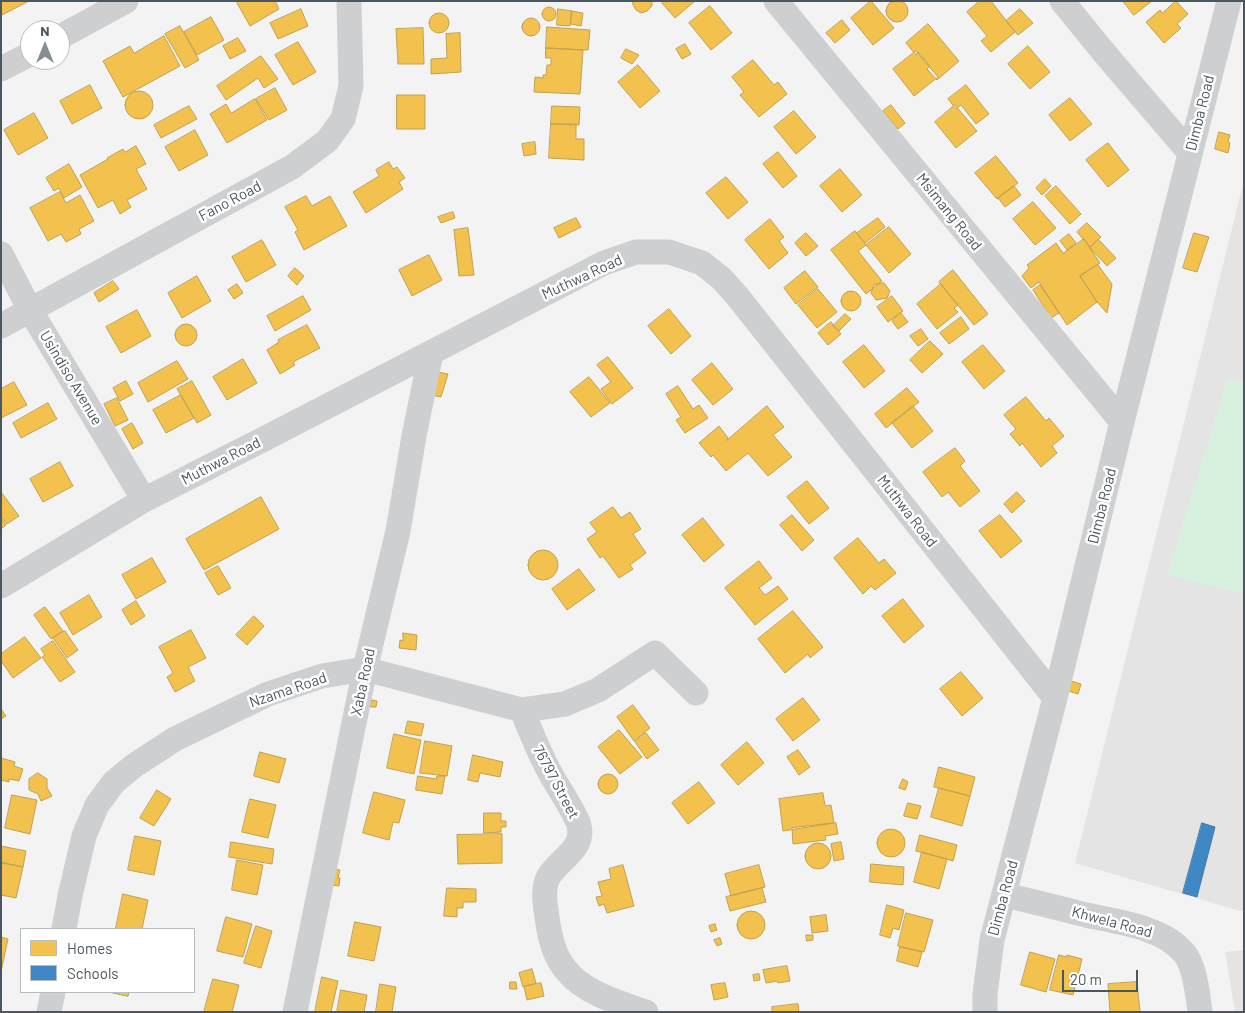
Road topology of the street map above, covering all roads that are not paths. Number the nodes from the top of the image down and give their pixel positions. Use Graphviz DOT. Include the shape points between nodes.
graph roads {
  1 [pos="126,1"];
  2 [pos="349,1"];
  3 [pos="776,1"];
  4 [pos="1062,1"];
  5 [pos="1229,1"];
  6 [pos="70,32"];
  7 [pos="20,59"];
  8 [pos="1,69"];
  9 [pos="1190,153"];
  10 [pos="1,254"];
  11 [pos="30,310"];
  12 [pos="1,326"];
  13 [pos="431,353"];
  14 [pos="1122,422"];
  15 [pos="144,500"];
  16 [pos="1,586"];
  17 [pos="365,669"];
  18 [pos="696,692"];
  19 [pos="1055,698"];
  20 [pos="522,710"];
  21 [pos="1004,895"];
  22 [pos="64,928"];
  23 [pos="52,993"];
  24 [pos="49,1012"];
  25 [pos="295,1012"];
  26 [pos="646,1012"];
  27 [pos="985,1012"];
  28 [pos="1200,1012"];
  1 -- 6 [label="street"];
  2 -- 11 [label="street, Fano Road" via="352,86 343,119 327,142 292,167"];
  3 -- 14 [label="street, Msimang Road"];
  4 -- 9 [label="street"];
  5 -- 9 [label="street, Dimba Road"];
  7 -- 8 [label="street"];
  9 -- 14 [label="street, Dimba Road"];
  10 -- 11 [label="street, Usindiso Avenue"];
  11 -- 12 [label="street, Fano Road"];
  11 -- 15 [label="street, Usindiso Avenue"];
  13 -- 15 [label="street, Muthwa Road"];
  13 -- 17 [label="street, Xaba Road" via="398,531"];
  13 -- 19 [label="street, Muthwa Road" via="604,263 636,252 669,252 702,263 738,297"];
  14 -- 19 [label="street, Dimba Road"];
  15 -- 16 [label="street, Muthwa Road"];
  17 -- 20 [label="street, Nzama Road"];
  17 -- 22 [label="street, Nzama Road" via="322,676 268,694 175,738 114,782 98,804 84,836"];
  17 -- 25 [label="street, Xaba Road"];
  18 -- 20 [label="street, Nzama Road" via="655,653 598,690 565,704"];
  19 -- 21 [label="street, Dimba Road"];
  20 -- 26 [label="street, 76797 Street" via="548,770 580,826 578,843 548,877 544,896 556,954 566,970 581,984 613,1001"];
  21 -- 27 [label="street, Dimba Road" via="992,940"];
  21 -- 28 [label="street, Khwela Road" via="1147,930 1171,941 1186,954 1194,974"];
  23 -- 24 [label="street"];
}
